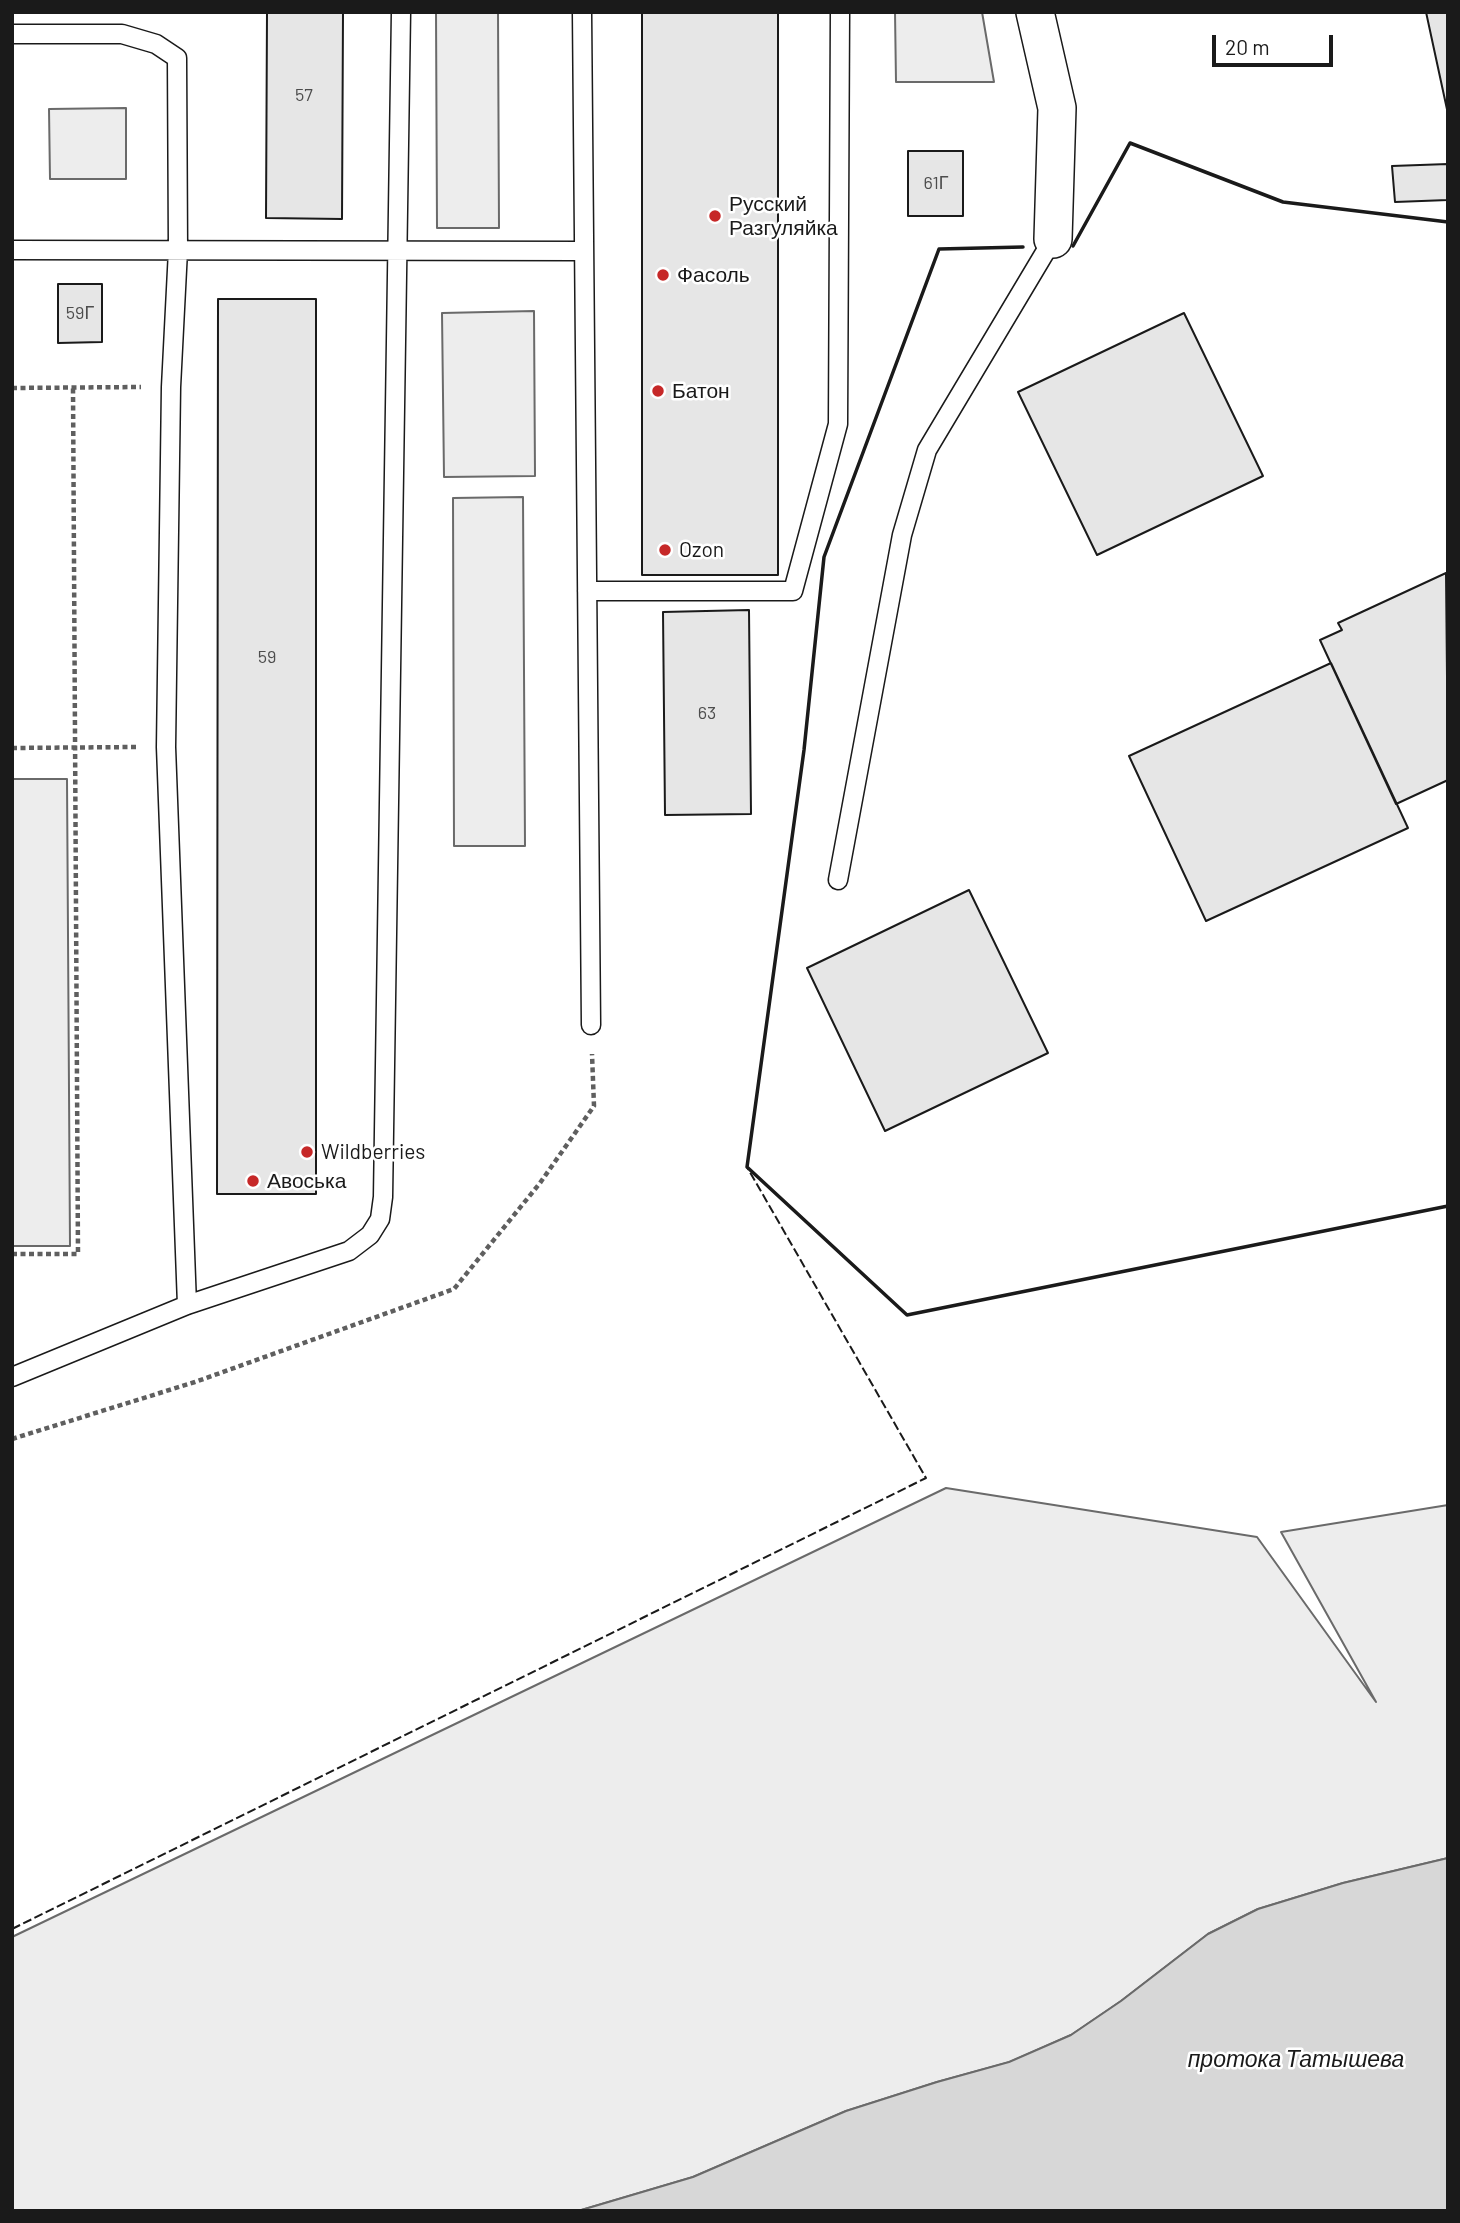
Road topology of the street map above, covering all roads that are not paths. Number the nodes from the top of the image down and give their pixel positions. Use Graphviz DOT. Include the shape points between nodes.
graph roads {
  1 [pos="401,12"];
  2 [pos="582,12"];
  3 [pos="841,12"];
  4 [pos="1035,12"];
  5 [pos="12,34"];
  6 [pos="1052,239"];
  7 [pos="12,250"];
  8 [pos="178,250"];
  9 [pos="397,251"];
  10 [pos="582,251"];
  11 [pos="587,591"];
  12 [pos="838,880"];
  13 [pos="591,1025"];
  14 [pos="187,1305"];
  15 [pos="12,1377"];
  1 -- 9 [label="lane"];
  2 -- 10 [label="lane"];
  3 -- 11 [label="lane" via="838,424 793,591"];
  4 -- 6 [label="street" via="1057,108"];
  5 -- 8 [label="lane" via="122,34 156,44 177,58"];
  6 -- 12 [label="lane" via="927,450 902,536"];
  7 -- 8 [label="lane"];
  8 -- 9 [label="lane"];
  8 -- 14 [label="lane" via="171,387 166,747"];
  9 -- 10 [label="lane"];
  9 -- 14 [label="lane" via="380,1219 370,1235 349,1251"];
  10 -- 11 [label="lane"];
  11 -- 13 [label="lane"];
  14 -- 15 [label="lane"];
}
